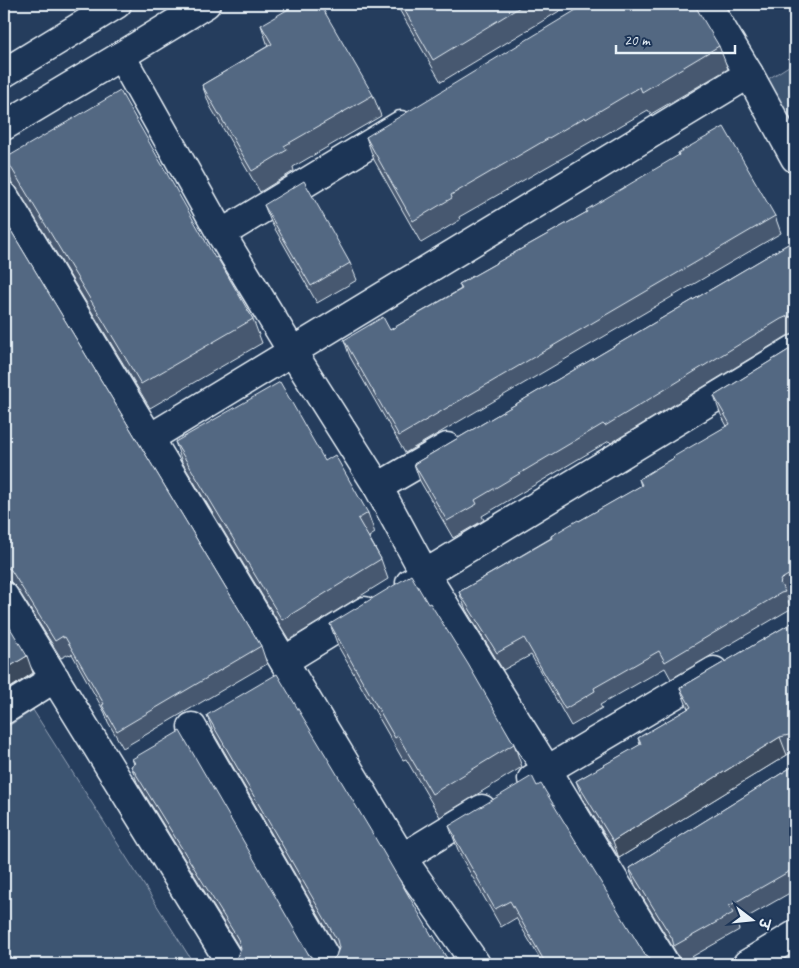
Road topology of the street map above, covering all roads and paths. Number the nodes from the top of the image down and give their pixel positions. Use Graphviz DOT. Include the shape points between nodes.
graph roads {
  1 [pos="117,4"];
  2 [pos="206,4"];
  3 [pos="707,4"];
  4 [pos="121,56"];
  5 [pos="4,74"];
  6 [pos="749,74"];
  7 [pos="424,111"];
  8 [pos="4,126"];
  9 [pos="795,158"];
  10 [pos="4,196"];
  11 [pos="221,234"];
  12 [pos="795,349"];
  13 [pos="292,351"];
  14 [pos="472,432"];
  15 [pos="150,438"];
  16 [pos="378,487"];
  17 [pos="425,574"];
  18 [pos="4,596"];
  19 [pos="735,659"];
  20 [pos="286,665"];
  21 [pos="55,678"];
  22 [pos="264,684"];
  23 [pos="4,710"];
  24 [pos="216,712"];
  25 [pos="192,727"];
  26 [pos="168,740"];
  27 [pos="136,758"];
  28 [pos="547,770"];
  29 [pos="113,772"];
  30 [pos="402,858"];
  31 [pos="795,935"];
  32 [pos="231,964"];
  33 [pos="329,964"];
  34 [pos="476,964"];
  35 [pos="665,964"];
  36 [pos="747,964"];
  1 -- 5 [label="street"];
  2 -- 4 [label="street"];
  3 -- 6 [label="street"];
  4 -- 8 [label="street"];
  4 -- 11 [label="street"];
  6 -- 9 [label="street"];
  6 -- 13 [label="street"];
  7 -- 11 [label="street"];
  10 -- 15 [label="street"];
  11 -- 13 [label="street"];
  12 -- 17 [label="street"];
  13 -- 15 [label="street"];
  13 -- 16 [label="street"];
  14 -- 16 [label="street"];
  15 -- 20 [label="street"];
  16 -- 17 [label="street"];
  17 -- 20 [label="street"];
  17 -- 28 [label="street"];
  18 -- 21 [label="street"];
  19 -- 28 [label="street"];
  20 -- 22 [label="street"];
  20 -- 30 [label="street"];
  21 -- 23 [label="street"];
  21 -- 29 [label="street"];
  24 -- 25 [label="street"];
  25 -- 26 [label="street"];
  25 -- 33 [label="street"];
  27 -- 29 [label="street"];
  28 -- 30 [label="street"];
  28 -- 35 [label="street" via="623,875"];
  29 -- 32 [label="street"];
  30 -- 34 [label="street"];
  31 -- 36 [label="street"];
}
